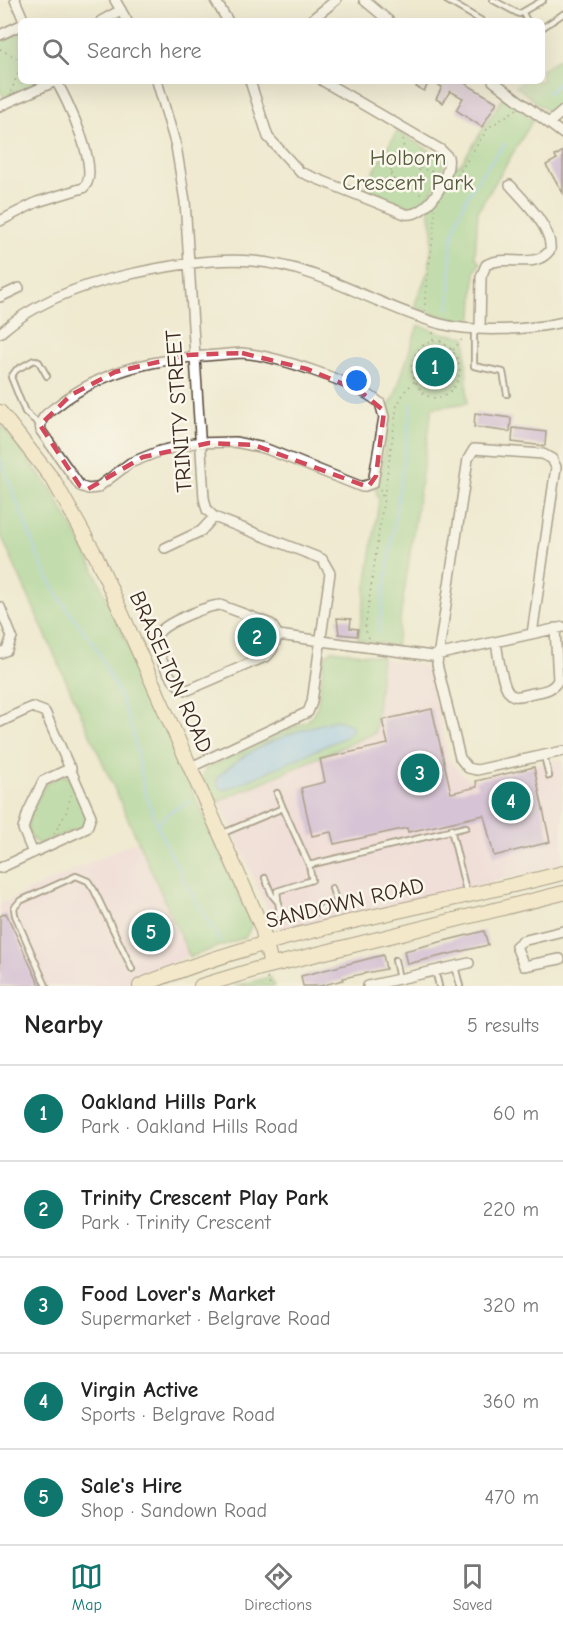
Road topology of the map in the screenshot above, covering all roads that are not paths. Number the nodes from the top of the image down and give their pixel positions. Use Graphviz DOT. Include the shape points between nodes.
graph roads {
  1 [pos="15,0"];
  2 [pos="115,0"];
  3 [pos="215,0"];
  4 [pos="336,0"];
  5 [pos="364,0"];
  6 [pos="446,0"];
  7 [pos="493,0"];
  8 [pos="543,0"];
  9 [pos="121,10"];
  10 [pos="523,13"];
  11 [pos="563,14"];
  12 [pos="23,18"];
  13 [pos="106,18"];
  14 [pos="125,18"];
  15 [pos="226,18"];
  16 [pos="314,18"];
  17 [pos="385,18"];
  18 [pos="477,18"];
  19 [pos="526,18"];
  20 [pos="18,26"];
  21 [pos="545,26"];
  22 [pos="0,35"];
  23 [pos="49,84"];
  24 [pos="58,84"];
  25 [pos="158,84"];
  26 [pos="251,84"];
  27 [pos="328,84"];
  28 [pos="497,84"];
  29 [pos="0,106"];
  30 [pos="563,111"];
  31 [pos="549,123"];
  32 [pos="563,134"];
  33 [pos="510,185"];
  34 [pos="0,221"];
  35 [pos="190,264"];
  36 [pos="19,288"];
  37 [pos="0,297"];
  38 [pos="563,322"];
  39 [pos="480,328"];
  40 [pos="0,333"];
  41 [pos="195,356"];
  42 [pos="47,376"];
  43 [pos="507,394"];
  44 [pos="0,412"];
  45 [pos="40,425"];
  46 [pos="201,443"];
  47 [pos="213,517"];
  48 [pos="165,548"];
  49 [pos="0,607"];
  50 [pos="559,627"];
  51 [pos="532,634"];
  52 [pos="278,635"];
  53 [pos="320,642"];
  54 [pos="496,642"];
  55 [pos="0,653"];
  56 [pos="439,656"];
  57 [pos="0,722"];
  58 [pos="563,751"];
  59 [pos="544,756"];
  60 [pos="190,767"];
  61 [pos="71,768"];
  62 [pos="549,776"];
  63 [pos="278,793"];
  64 [pos="283,808"];
  65 [pos="466,828"];
  66 [pos="451,829"];
  67 [pos="220,834"];
  68 [pos="33,853"];
  69 [pos="309,865"];
  70 [pos="0,868"];
  71 [pos="563,873"];
  72 [pos="265,878"];
  73 [pos="332,888"];
  74 [pos="563,893"];
  75 [pos="467,898"];
  76 [pos="279,903"];
  77 [pos="318,912"];
  78 [pos="283,919"];
  79 [pos="563,931"];
  80 [pos="267,942"];
  81 [pos="560,959"];
  82 [pos="394,960"];
  83 [pos="469,963"];
  84 [pos="455,966"];
  85 [pos="132,969"];
  86 [pos="268,969"];
  87 [pos="435,970"];
  88 [pos="402,981"];
  89 [pos="46,986"];
  90 [pos="140,986"];
  91 [pos="201,986"];
  92 [pos="371,986"];
  93 [pos="439,986"];
  94 [pos="460,986"];
  1 -- 12 [label="street"];
  2 -- 9 [label="street"];
  3 -- 15 [label="street"];
  4 -- 16 [label="street"];
  5 -- 17 [label="street"];
  6 -- 18 [label="lane"];
  7 -- 10 [label="lane" via="517,14"];
  8 -- 10 [label="lane"];
  9 -- 13 [label="street"];
  9 -- 14 [label="street"];
  10 -- 19 [label="lane"];
  11 -- 21 [label="lane"];
  20 -- 22 [label="street"];
  23 -- 29 [label="street"];
  24 -- 34 [label="street" via="86,152 89,183"];
  25 -- 35 [label="street, TRINITY STREET" via="180,164"];
  26 -- 27 [label="street" via="264,130 290,164 308,177 410,215 424,210 445,178 448,157"];
  28 -- 31 [label="street"];
  30 -- 31 [label="street"];
  31 -- 32 [label="street"];
  33 -- 39 [label="street" via="549,236 550,250 533,261 494,261 486,265 481,277"];
  35 -- 39 [label="street" via="253,261 294,270 442,325"];
  35 -- 40 [label="street" via="165,266 78,288 26,313"];
  35 -- 41 [label="street, TRINITY STREET"];
  36 -- 37 [label="street"];
  38 -- 39 [label="street" via="544,327"];
  39 -- 43 [label="lane" via="474,334 474,366 503,372"];
  41 -- 45 [label="street" via="115,372 71,395 43,417"];
  41 -- 46 [label="street, TRINITY STREET"];
  41 -- 46 [label="street" via="252,354 307,369 374,398 384,411 376,477 371,485 362,487 254,445"];
  42 -- 45 [label="lane" via="34,360 11,377 25,412"];
  44 -- 60 [label="main road, BRASELTON ROAD" via="38,458 76,516"];
  45 -- 46 [label="street" via="80,486 88,489 97,488 121,468 143,457"];
  46 -- 47 [label="street, TRINITY STREET" via="205,503"];
  47 -- 48 [label="street" via="201,531"];
  47 -- 53 [label="street, TRINITY STREET" via="325,562 330,577"];
  49 -- 55 [label="street" via="12,637 7,650"];
  50 -- 51 [label="street"];
  50 -- 54 [label="street" via="558,680 544,690 510,694"];
  51 -- 54 [label="street"];
  51 -- 56 [label="street" via="554,462 543,454 474,449 468,459"];
  52 -- 52 [label="street" via="271,624 220,605 166,626 158,633 156,644 172,682 188,690 267,656"];
  52 -- 53 [label="street"];
  53 -- 56 [label="street"];
  53 -- 60 [label="street, TRINITY STREET" via="312,702 305,715"];
  54 -- 56 [label="street"];
  56 -- 59 [label="street" via="437,664 462,763 477,770"];
  57 -- 61 [label="street" via="32,708 41,710 49,718"];
  58 -- 59 [label="street"];
  59 -- 62 [label="lane"];
  60 -- 67 [label="main road, BRASELTON ROAD"];
  61 -- 68 [label="street" via="43,781 28,812 23,830"];
  61 -- 68 [label="street" via="90,810 90,822 87,828"];
  63 -- 64 [label="lane"];
  64 -- 67 [label="lane"];
  64 -- 69 [label="lane"];
  65 -- 66 [label="lane"];
  66 -- 69 [label="lane"];
  66 -- 75 [label="lane"];
  67 -- 80 [label="main road, BRASELTON ROAD"];
  68 -- 70 [label="street"];
  69 -- 76 [label="lane" via="312,880 279,889"];
  71 -- 75 [label="main road, SANDOWN ROAD"];
  72 -- 76 [label="lane"];
  73 -- 77 [label="lane" via="337,904"];
  74 -- 86 [label="main road, SANDOWN ROAD"];
  75 -- 80 [label="main road, SANDOWN ROAD"];
  76 -- 78 [label="lane"];
  79 -- 81 [label="street" via="522,940 516,946 524,966"];
  80 -- 86 [label="main road, BRASELTON ROAD"];
  80 -- 90 [label="main road, SANDOWN ROAD"];
  82 -- 88 [label="lane"];
  83 -- 84 [label="street"];
  84 -- 87 [label="street"];
  84 -- 94 [label="lane"];
  85 -- 89 [label="lane" via="94,890 88,881 76,876 20,901 14,908"];
  86 -- 91 [label="main road, SANDOWN ROAD"];
  87 -- 88 [label="street"];
  87 -- 93 [label="lane"];
  88 -- 92 [label="street"];
}
